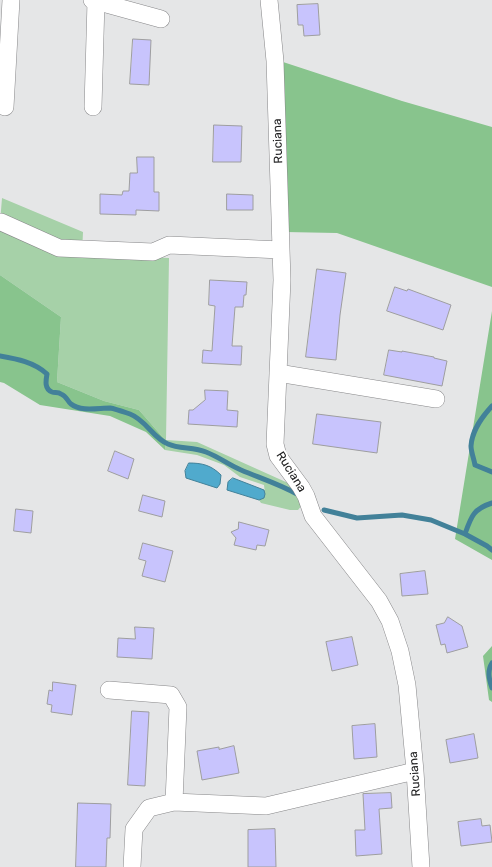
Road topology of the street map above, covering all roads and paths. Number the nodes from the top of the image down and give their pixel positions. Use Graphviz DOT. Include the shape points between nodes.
graph roads {
  1 [pos="11,0"];
  2 [pos="269,0"];
  3 [pos="94,1"];
  4 [pos="162,20"];
  5 [pos="4,107"];
  6 [pos="93,107"];
  7 [pos="1,222"];
  8 [pos="281,250"];
  9 [pos="278,373"];
  10 [pos="436,399"];
  11 [pos="108,690"];
  12 [pos="415,771"];
  13 [pos="174,802"];
  14 [pos="132,867"];
  15 [pos="421,867"];
  1 -- 5 [label="street"];
  2 -- 8 [label="street, Ruciana" via="275,61"];
  3 -- 4 [label="street"];
  3 -- 6 [label="street"];
  7 -- 8 [label="street" via="58,248 153,252 169,245"];
  8 -- 9 [label="street, Ruciana"];
  9 -- 10 [label="street"];
  9 -- 12 [label="street, Ruciana" via="275,444 278,456 301,487 313,516 379,601 390,621 407,685"];
  11 -- 13 [label="street" via="171,695 178,707"];
  12 -- 13 [label="street" via="266,806"];
  12 -- 15 [label="street, Ruciana"];
  13 -- 14 [label="street" via="149,808 134,829"];
}
